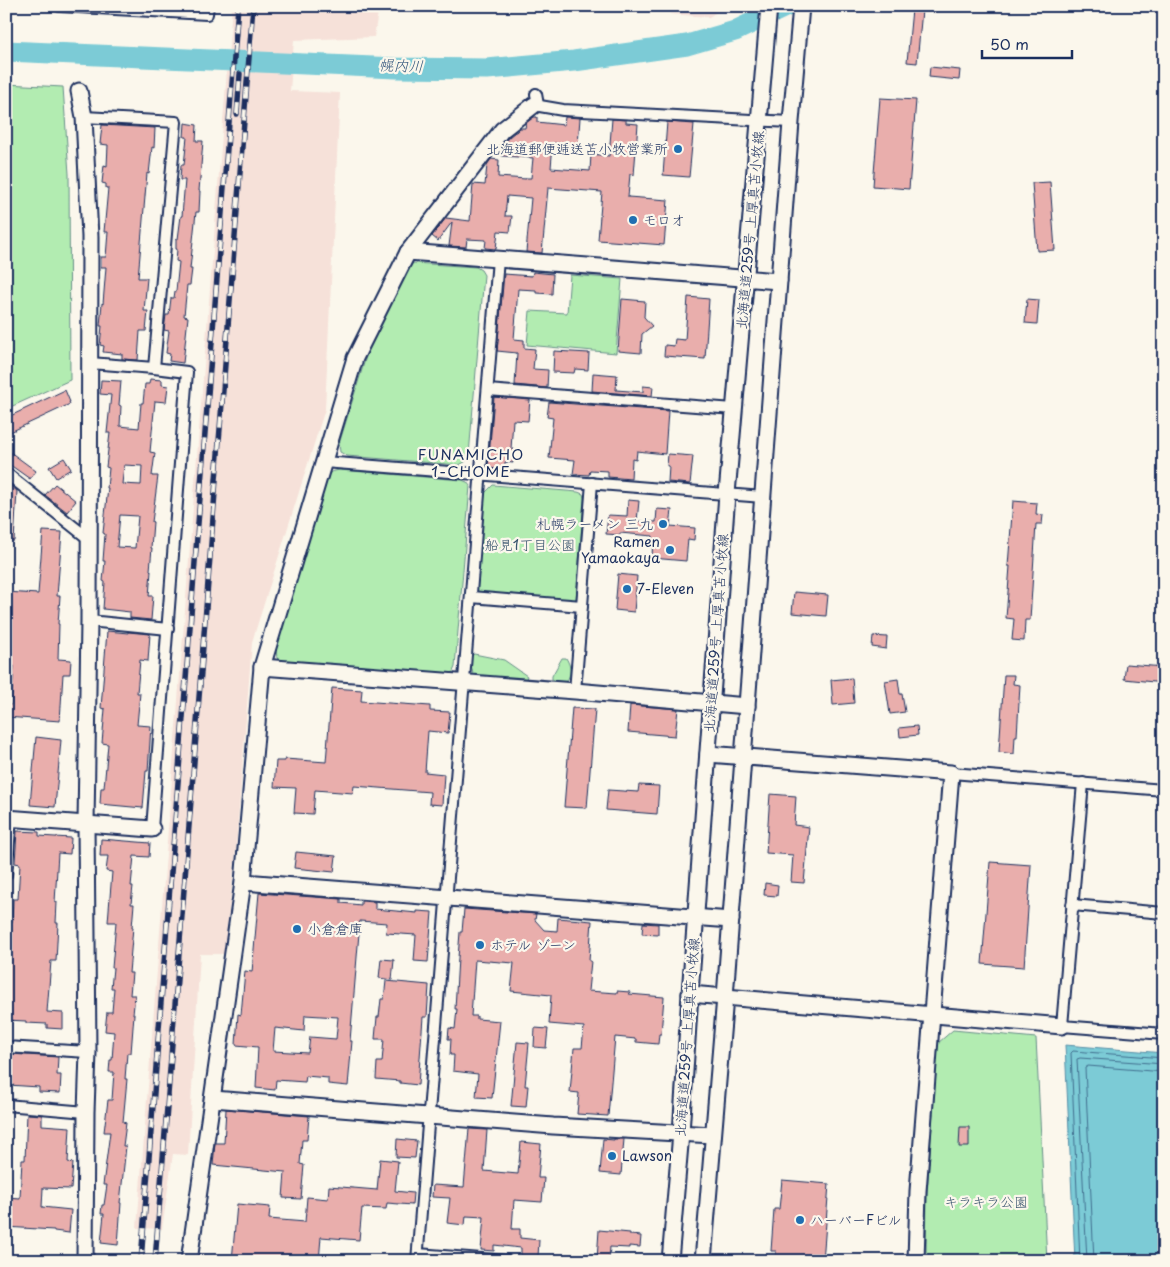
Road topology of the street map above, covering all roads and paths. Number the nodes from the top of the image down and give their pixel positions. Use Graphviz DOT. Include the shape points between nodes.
graph roads {
  1 [pos="60,6"];
  2 [pos="66,6"];
  3 [pos="208,6"];
  4 [pos="769,6"];
  5 [pos="801,6"];
  6 [pos="139,8"];
  7 [pos="79,91"];
  8 [pos="536,101"];
  9 [pos="84,117"];
  10 [pos="759,120"];
  11 [pos="791,122"];
  12 [pos="408,252"];
  13 [pos="498,260"];
  14 [pos="746,279"];
  15 [pos="780,282"];
  16 [pos="90,363"];
  17 [pos="154,368"];
  18 [pos="488,390"];
  19 [pos="734,409"];
  20 [pos="324,462"];
  21 [pos="6,473"];
  22 [pos="481,475"];
  23 [pos="592,483"];
  24 [pos="727,494"];
  25 [pos="763,497"];
  26 [pos="89,539"];
  27 [pos="471,597"];
  28 [pos="582,606"];
  29 [pos="89,621"];
  30 [pos="168,629"];
  31 [pos="262,667"];
  32 [pos="464,683"];
  33 [pos="575,692"];
  34 [pos="711,703"];
  35 [pos="747,706"];
  36 [pos="708,754"];
  37 [pos="743,757"];
  38 [pos="951,773"];
  39 [pos="1083,783"];
  40 [pos="1164,790"];
  41 [pos="8,818"];
  42 [pos="86,824"];
  43 [pos="152,829"];
  44 [pos="6,875"];
  45 [pos="243,882"];
  46 [pos="447,898"];
  47 [pos="1072,905"];
  48 [pos="1164,913"];
  49 [pos="695,918"];
  50 [pos="731,920"];
  51 [pos="690,994"];
  52 [pos="725,997"];
  53 [pos="932,1015"];
  54 [pos="1062,1026"];
  55 [pos="1164,1034"];
  56 [pos="6,1047"];
  57 [pos="88,1052"];
  58 [pos="213,1099"];
  59 [pos="6,1105"];
  60 [pos="86,1112"];
  61 [pos="429,1116"];
  62 [pos="681,1133"];
  63 [pos="713,1135"];
  64 [pos="418,1257"];
  65 [pos="85,1261"];
  66 [pos="189,1261"];
  67 [pos="507,1261"];
  68 [pos="670,1261"];
  69 [pos="703,1261"];
  70 [pos="916,1261"];
  1 -- 2 [label="street"];
  2 -- 6 [label="street"];
  3 -- 6 [label="street" via="207,14"];
  4 -- 10 [label="street, 北海道道259号 上厚真苫小牧線"];
  5 -- 11 [label="street"];
  7 -- 9 [label="street"];
  8 -- 10 [label="street" via="563,110"];
  8 -- 12 [label="street" via="502,130"];
  9 -- 16 [label="street" via="90,237"];
  9 -- 17 [label="street" via="176,122"];
  10 -- 11 [label="street"];
  10 -- 14 [label="street, 北海道道259号 上厚真苫小牧線"];
  11 -- 15 [label="street"];
  12 -- 13 [label="street"];
  12 -- 20 [label="street" via="356,358"];
  13 -- 14 [label="street"];
  13 -- 18 [label="street"];
  14 -- 15 [label="street"];
  14 -- 19 [label="street, 北海道道259号 上厚真苫小牧線"];
  15 -- 25 [label="street"];
  16 -- 17 [label="street"];
  16 -- 26 [label="street"];
  17 -- 30 [label="street" via="187,372"];
  18 -- 19 [label="street"];
  18 -- 22 [label="street"];
  19 -- 24 [label="street, 北海道道259号 上厚真苫小牧線"];
  20 -- 22 [label="street"];
  20 -- 31 [label="street"];
  21 -- 26 [label="street"];
  22 -- 23 [label="street"];
  22 -- 27 [label="street"];
  23 -- 24 [label="street"];
  23 -- 28 [label="street"];
  24 -- 25 [label="street"];
  24 -- 34 [label="street, 北海道道259号 上厚真苫小牧線"];
  25 -- 35 [label="street"];
  26 -- 29 [label="street"];
  27 -- 28 [label="street"];
  27 -- 32 [label="street"];
  28 -- 33 [label="street"];
  29 -- 30 [label="street"];
  29 -- 42 [label="street"];
  30 -- 43 [label="street"];
  31 -- 32 [label="street"];
  31 -- 45 [label="street"];
  32 -- 33 [label="street"];
  32 -- 46 [label="street"];
  33 -- 34 [label="street"];
  34 -- 35 [label="street"];
  34 -- 36 [label="street, 北海道道259号 上厚真苫小牧線"];
  35 -- 37 [label="street"];
  36 -- 37 [label="street"];
  36 -- 49 [label="street, 北海道道259号 上厚真苫小牧線"];
  37 -- 38 [label="street"];
  37 -- 50 [label="street"];
  38 -- 39 [label="street"];
  38 -- 53 [label="street"];
  39 -- 40 [label="street"];
  39 -- 47 [label="street"];
  41 -- 42 [label="street"];
  41 -- 44 [label="street"];
  42 -- 43 [label="street"];
  42 -- 57 [label="street"];
  45 -- 46 [label="street"];
  45 -- 58 [label="street"];
  46 -- 49 [label="street"];
  46 -- 61 [label="street"];
  47 -- 48 [label="street"];
  47 -- 54 [label="street"];
  49 -- 50 [label="street"];
  49 -- 51 [label="street, 北海道道259号 上厚真苫小牧線"];
  50 -- 52 [label="street"];
  51 -- 52 [label="street"];
  51 -- 62 [label="street, 北海道道259号 上厚真苫小牧線"];
  52 -- 53 [label="street"];
  52 -- 63 [label="street"];
  53 -- 54 [label="street"];
  53 -- 70 [label="street" via="918,1191"];
  54 -- 55 [label="street"];
  56 -- 57 [label="street"];
  57 -- 60 [label="street"];
  58 -- 61 [label="street"];
  58 -- 66 [label="street"];
  59 -- 60 [label="street"];
  60 -- 65 [label="street"];
  61 -- 62 [label="street"];
  61 -- 64 [label="street"];
  62 -- 63 [label="street"];
  62 -- 68 [label="street, 北海道道259号 上厚真苫小牧線"];
  63 -- 69 [label="street"];
  64 -- 67 [label="street"];
}
